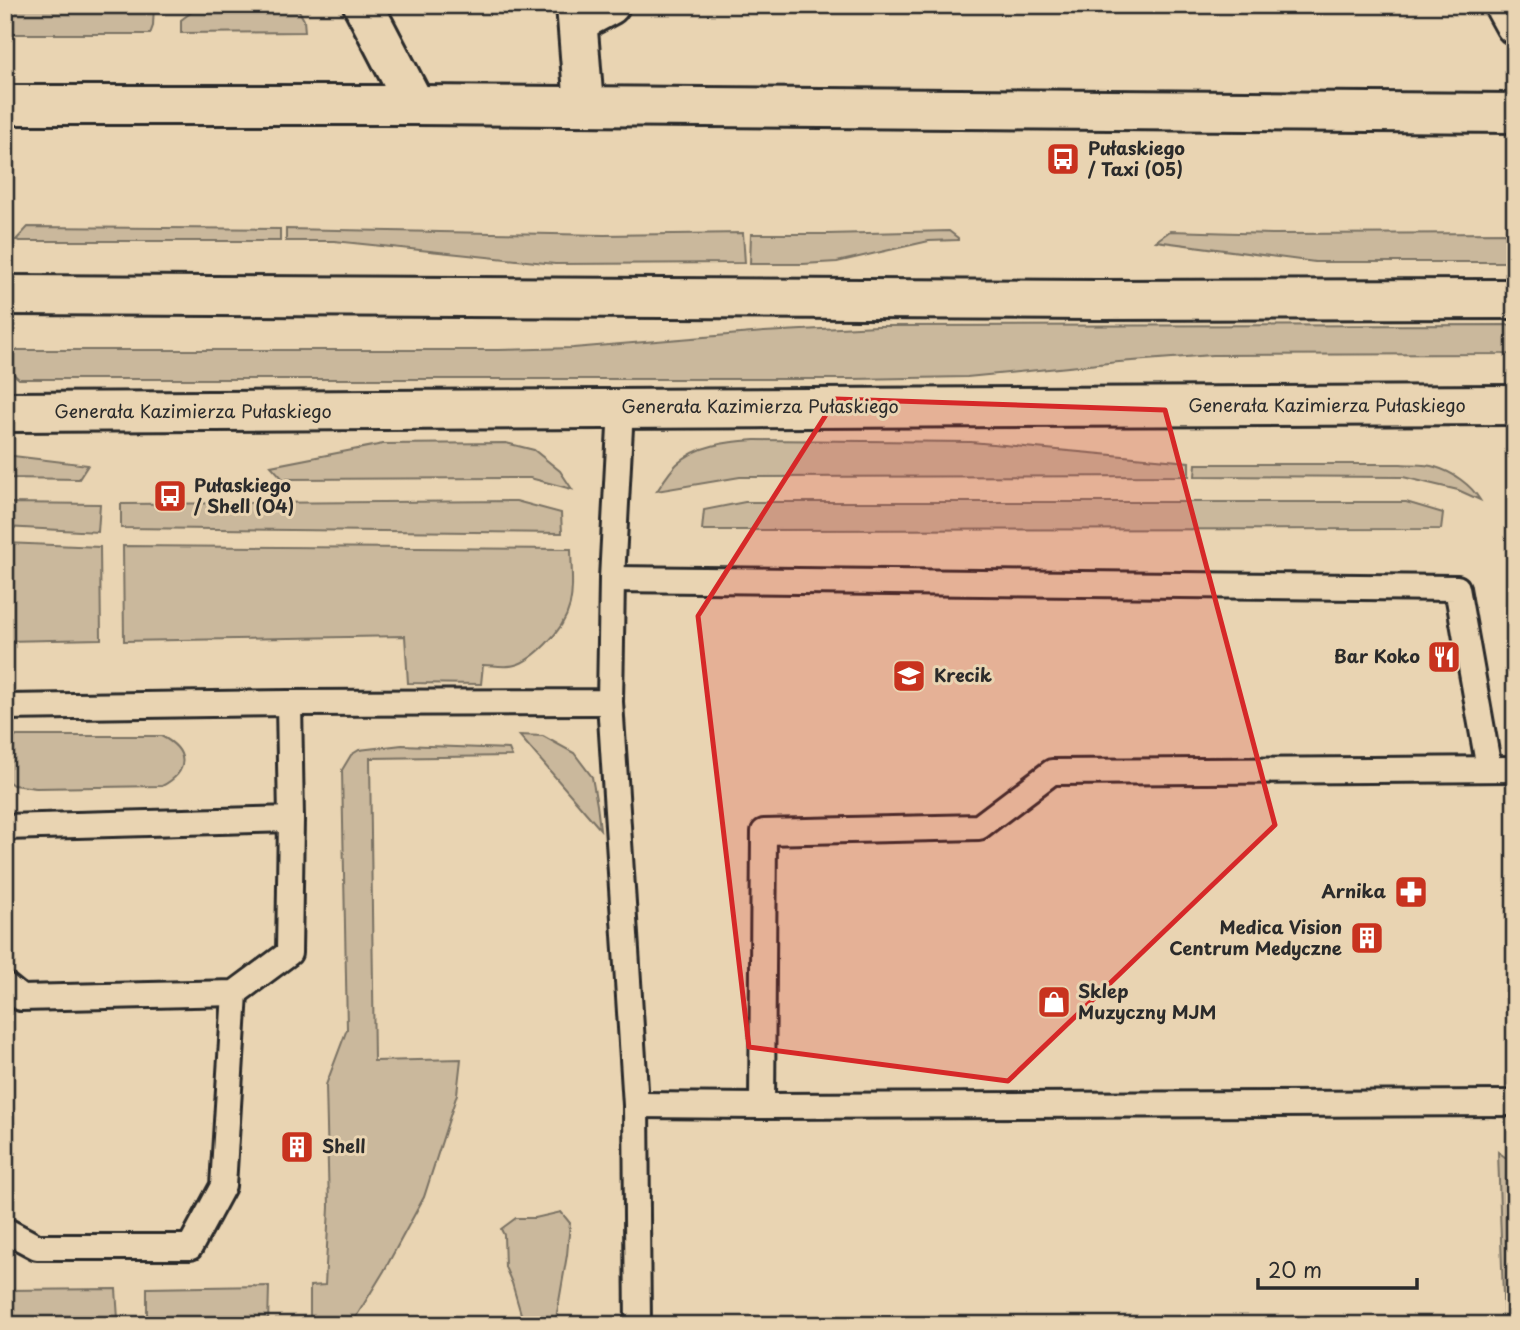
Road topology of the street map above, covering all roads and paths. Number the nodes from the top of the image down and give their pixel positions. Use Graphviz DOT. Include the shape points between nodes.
graph roads {
  1 [pos="363,5"];
  2 [pos="1504,5"];
  3 [pos="588,11"];
  4 [pos="1515,25"];
  5 [pos="5,105"];
  6 [pos="415,105"];
  7 [pos="584,106"];
  8 [pos="1515,113"];
  9 [pos="5,295"];
  10 [pos="1515,299"];
  11 [pos="1515,405"];
  12 [pos="621,408"];
  13 [pos="5,412"];
  14 [pos="612,579"];
  15 [pos="610,702"];
  16 [pos="289,703"];
  17 [pos="5,707"];
  18 [pos="1489,769"];
  19 [pos="1515,769"];
  20 [pos="291,818"];
  21 [pos="5,827"];
  22 [pos="5,985"];
  23 [pos="234,993"];
  24 [pos="1515,1103"];
  25 [pos="636,1105"];
  26 [pos="762,1106"];
  27 [pos="5,1230"];
  28 [pos="638,1325"];
  1 -- 6 [label="main road"];
  2 -- 4 [label="main road"];
  3 -- 7 [label="main road"];
  5 -- 6 [label="main road"];
  6 -- 7 [label="main road"];
  7 -- 8 [label="main road"];
  9 -- 10 [label="main road"];
  11 -- 12 [label="main road, Generała Kazimierza Pułaskiego"];
  12 -- 13 [label="main road, Generała Kazimierza Pułaskiego"];
  12 -- 14 [label="lane"];
  14 -- 15 [label="lane"];
  14 -- 18 [label="lane" via="1457,588"];
  15 -- 16 [label="lane"];
  15 -- 25 [label="lane"];
  16 -- 17 [label="lane"];
  16 -- 20 [label="lane"];
  18 -- 19 [label="lane"];
  18 -- 26 [label="lane" via="1052,772 979,827 764,832"];
  20 -- 21 [label="lane"];
  20 -- 23 [label="lane" via="289,953"];
  22 -- 23 [label="lane" via="21,998"];
  23 -- 27 [label="lane" via="223,1186 190,1247 37,1247"];
  24 -- 26 [label="lane"];
  25 -- 26 [label="lane"];
  25 -- 28 [label="lane"];
}
